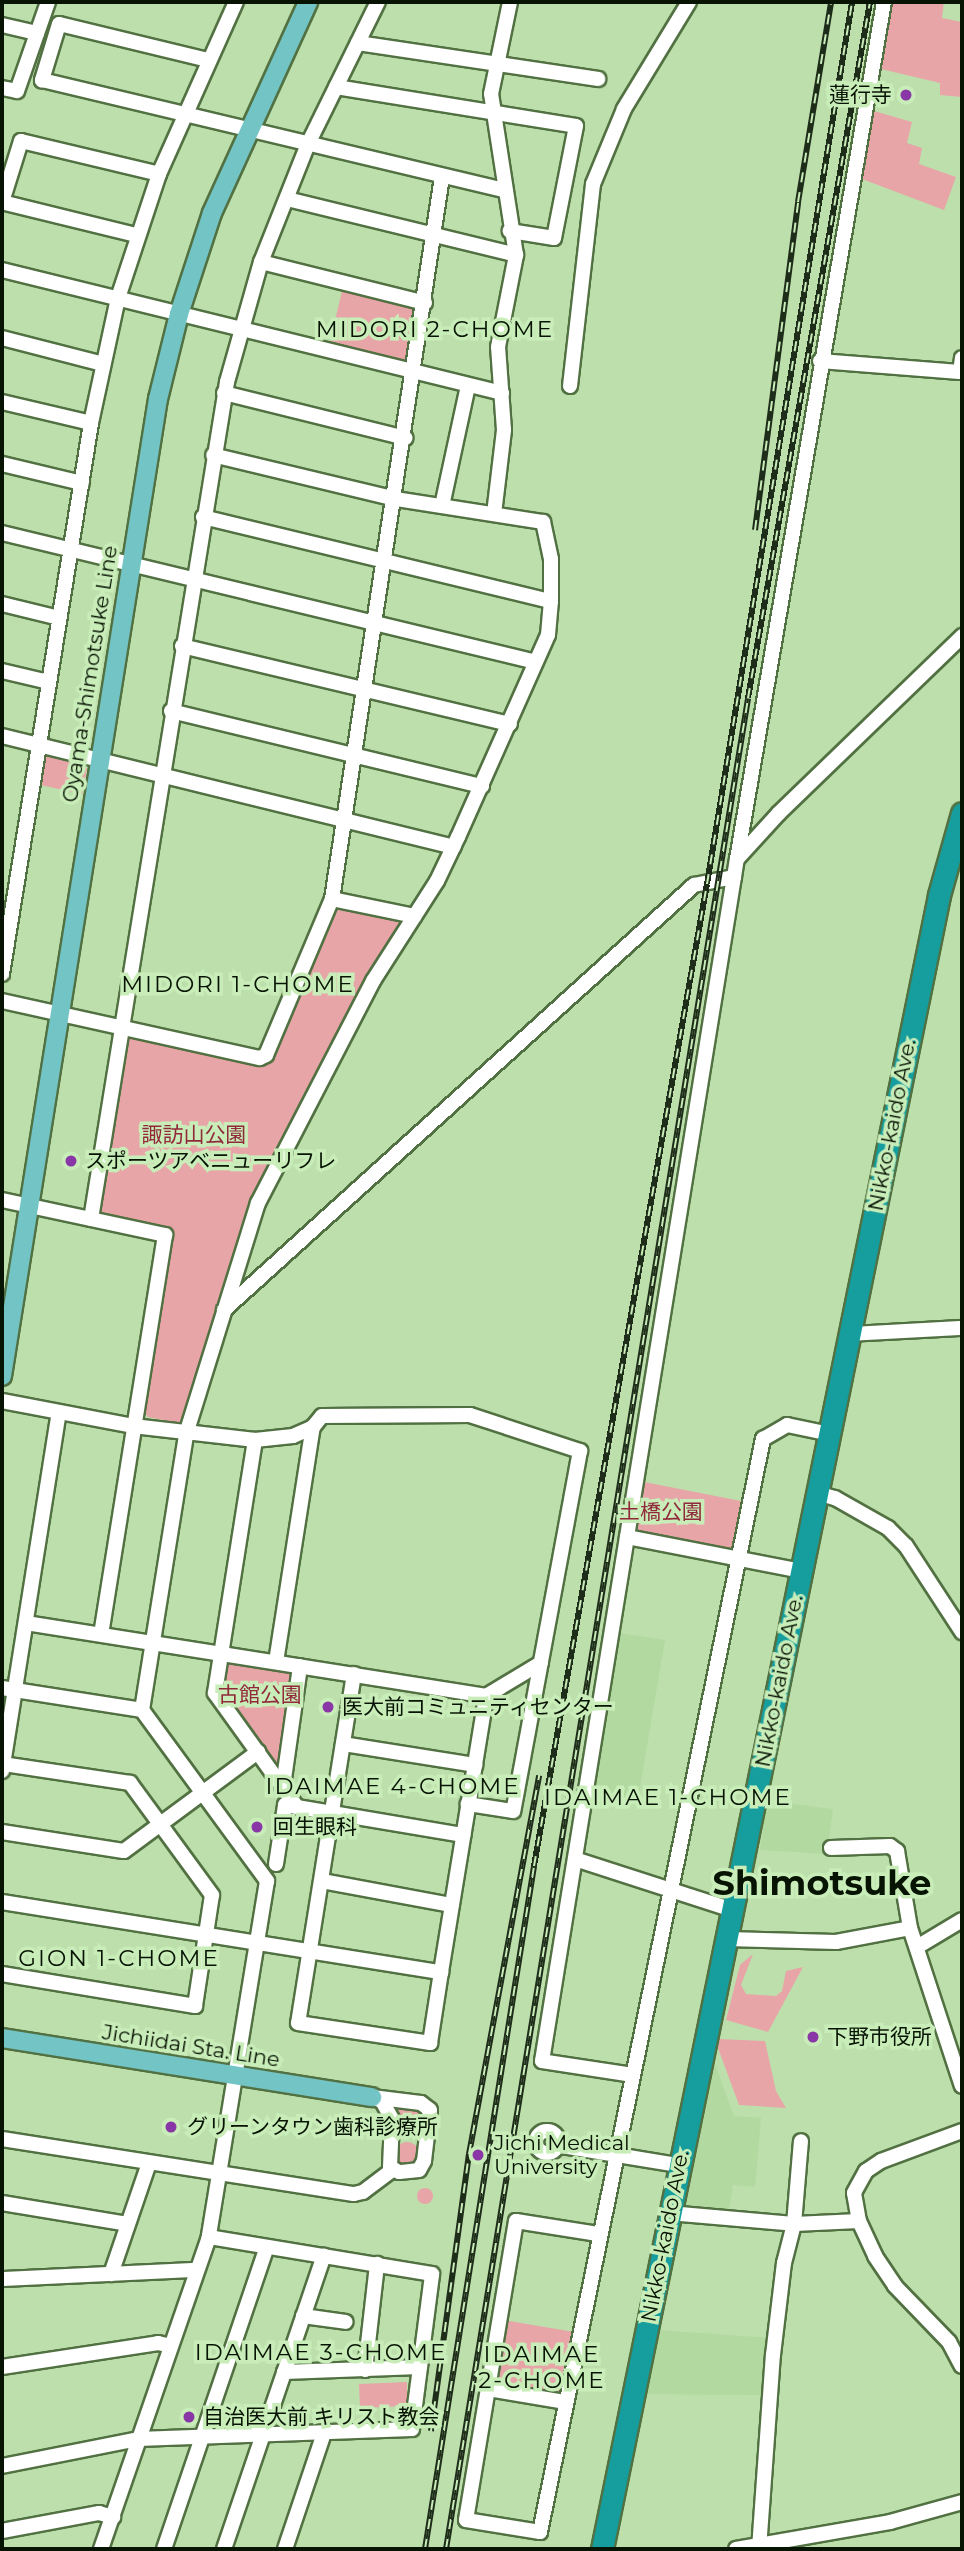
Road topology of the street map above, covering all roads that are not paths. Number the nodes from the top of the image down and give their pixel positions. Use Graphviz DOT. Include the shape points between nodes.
graph roads {
  1 [pos="48,2"];
  2 [pos="234,2"];
  3 [pos="308,2"];
  4 [pos="378,2"];
  5 [pos="510,2"];
  6 [pos="689,2"];
  7 [pos="884,2"];
  8 [pos="2,25"];
  9 [pos="37,33"];
  10 [pos="358,43"];
  11 [pos="208,60"];
  12 [pos="497,63"];
  13 [pos="598,79"];
  14 [pos="336,87"];
  15 [pos="2,88"];
  16 [pos="493,110"];
  17 [pos="183,114"];
  18 [pos="248,130"];
  19 [pos="308,144"];
  20 [pos="159,174"];
  21 [pos="442,177"];
  22 [pos="504,190"];
  23 [pos="287,199"];
  24 [pos="510,232"];
  25 [pos="136,235"];
  26 [pos="436,236"];
  27 [pos="516,255"];
  28 [pos="261,262"];
  29 [pos="2,270"];
  30 [pos="118,298"];
  31 [pos="425,303"];
  32 [pos="179,314"];
  33 [pos="241,328"];
  34 [pos="2,338"];
  35 [pos="962,358"];
  36 [pos="820,361"];
  37 [pos="103,364"];
  38 [pos="415,373"];
  39 [pos="468,386"];
  40 [pos="570,386"];
  41 [pos="225,393"];
  42 [pos="502,393"];
  43 [pos="2,402"];
  44 [pos="92,423"];
  45 [pos="405,438"];
  46 [pos="213,455"];
  47 [pos="2,464"];
  48 [pos="82,483"];
  49 [pos="396,499"];
  50 [pos="442,506"];
  51 [pos="494,514"];
  52 [pos="203,517"];
  53 [pos="2,533"];
  54 [pos="70,549"];
  55 [pos="385,562"];
  56 [pos="129,563"];
  57 [pos="193,579"];
  58 [pos="551,601"];
  59 [pos="2,604"];
  60 [pos="60,618"];
  61 [pos="376,624"];
  62 [pos="962,636"];
  63 [pos="182,646"];
  64 [pos="536,662"];
  65 [pos="2,671"];
  66 [pos="48,682"];
  67 [pos="365,690"];
  68 [pos="171,711"];
  69 [pos="509,724"];
  70 [pos="2,736"];
  71 [pos="39,744"];
  72 [pos="354,754"];
  73 [pos="100,762"];
  74 [pos="161,776"];
  75 [pos="482,786"];
  76 [pos="962,813"];
  77 [pos="344,820"];
  78 [pos="454,847"];
  79 [pos="737,859"];
  80 [pos="954,869"];
  81 [pos="734,877"];
  82 [pos="332,899"];
  83 [pos="414,916"];
  84 [pos="2,974"];
  85 [pos="2,1001"];
  86 [pos="61,1014"];
  87 [pos="122,1026"];
  88 [pos="2,1200"];
  89 [pos="32,1207"];
  90 [pos="91,1219"];
  91 [pos="224,1310"];
  92 [pos="962,1328"];
  93 [pos="850,1334"];
  94 [pos="2,1376"];
  95 [pos="2,1401"];
  96 [pos="59,1413"];
  97 [pos="133,1426"];
  98 [pos="313,1427"];
  99 [pos="186,1434"];
  100 [pos="830,1434"];
  101 [pos="255,1440"];
  102 [pos="817,1493"];
  103 [pos="627,1537"];
  104 [pos="738,1558"];
  105 [pos="802,1571"];
  106 [pos="26,1623"];
  107 [pos="962,1632"];
  108 [pos="101,1634"];
  109 [pos="153,1642"];
  110 [pos="221,1653"];
  111 [pos="276,1662"];
  112 [pos="541,1663"];
  113 [pos="300,1666"];
  114 [pos="354,1674"];
  115 [pos="8,1690"];
  116 [pos="486,1696"];
  117 [pos="142,1710"];
  118 [pos="343,1744"];
  119 [pos="258,1752"];
  120 [pos="475,1765"];
  121 [pos="2,1767"];
  122 [pos="282,1786"];
  123 [pos="203,1793"];
  124 [pos="468,1804"];
  125 [pos="297,1807"];
  126 [pos="332,1813"];
  127 [pos="161,1825"];
  128 [pos="2,1832"];
  129 [pos="463,1835"];
  130 [pos="831,1848"];
  131 [pos="578,1860"];
  132 [pos="276,1864"];
  133 [pos="321,1881"];
  134 [pos="672,1890"];
  135 [pos="2,1902"];
  136 [pos="452,1905"];
  137 [pos="733,1910"];
  138 [pos="962,1920"];
  139 [pos="910,1928"];
  140 [pos="206,1935"];
  141 [pos="727,1939"];
  142 [pos="258,1943"];
  143 [pos="917,1947"];
  144 [pos="309,1952"];
  145 [pos="441,1972"];
  146 [pos="2,1974"];
  147 [pos="2,2039"];
  148 [pos="632,2075"];
  149 [pos="237,2077"];
  150 [pos="962,2086"];
  151 [pos="372,2097"];
  152 [pos="393,2126"];
  153 [pos="962,2131"];
  154 [pos="429,2132"];
  155 [pos="2,2139"];
  156 [pos="801,2141"];
  157 [pos="556,2145"];
  158 [pos="614,2154"];
  159 [pos="149,2162"];
  160 [pos="678,2165"];
  161 [pos="393,2169"];
  162 [pos="221,2173"];
  163 [pos="2,2203"];
  164 [pos="669,2213"];
  165 [pos="859,2221"];
  166 [pos="127,2224"];
  167 [pos="794,2224"];
  168 [pos="598,2234"];
  169 [pos="209,2237"];
  170 [pos="267,2247"];
  171 [pos="324,2256"];
  172 [pos="377,2264"];
  173 [pos="196,2270"];
  174 [pos="111,2274"];
  175 [pos="2,2279"];
  176 [pos="303,2316"];
  177 [pos="346,2322"];
  178 [pos="171,2346"];
  179 [pos="962,2365"];
  180 [pos="2,2367"];
  181 [pos="420,2367"];
  182 [pos="365,2370"];
  183 [pos="284,2372"];
  184 [pos="488,2389"];
  185 [pos="565,2402"];
  186 [pos="324,2433"];
  187 [pos="262,2435"];
  188 [pos="203,2437"];
  189 [pos="138,2438"];
  190 [pos="2,2466"];
  191 [pos="962,2502"];
  192 [pos="113,2517"];
  193 [pos="2,2531"];
  194 [pos="760,2546"];
  195 [pos="101,2549"];
  196 [pos="164,2549"];
  197 [pos="224,2549"];
  198 [pos="285,2549"];
  199 [pos="603,2549"];
  200 [pos="736,2549"];
  1 -- 9 [label="street"];
  2 -- 11 [label="street"];
  3 -- 18 [label="main road, Oyama-Shimotsuke Line"];
  4 -- 10 [label="street"];
  5 -- 12 [label="street"];
  6 -- 40 [label="street" via="624,109 593,184"];
  7 -- 36 [label="street"];
  8 -- 9 [label="street"];
  9 -- 15 [label="street" via="17,91"];
  10 -- 12 [label="street"];
  10 -- 14 [label="street"];
  11 -- 17 [label="street"];
  11 -- 17 [label="street" via="59,24 42,80"];
  12 -- 13 [label="street"];
  12 -- 16 [label="street"];
  14 -- 16 [label="street"];
  14 -- 19 [label="street"];
  16 -- 22 [label="street"];
  16 -- 24 [label="street" via="576,126 554,238"];
  17 -- 18 [label="street"];
  17 -- 20 [label="street"];
  18 -- 19 [label="street"];
  18 -- 32 [label="main road, Oyama-Shimotsuke Line" via="212,213"];
  19 -- 21 [label="street"];
  19 -- 23 [label="street"];
  20 -- 25 [label="street"];
  20 -- 25 [label="street" via="21,141 2,202"];
  21 -- 22 [label="street"];
  21 -- 26 [label="street"];
  22 -- 24 [label="street"];
  23 -- 26 [label="street"];
  23 -- 28 [label="street"];
  24 -- 27 [label="street"];
  25 -- 30 [label="street"];
  26 -- 27 [label="street"];
  26 -- 31 [label="street"];
  27 -- 42 [label="street" via="498,347"];
  28 -- 31 [label="street"];
  28 -- 33 [label="street"];
  29 -- 30 [label="street"];
  30 -- 32 [label="street"];
  30 -- 37 [label="street"];
  31 -- 38 [label="street"];
  32 -- 33 [label="street"];
  32 -- 56 [label="main road, Oyama-Shimotsuke Line" via="158,399"];
  33 -- 38 [label="street"];
  33 -- 41 [label="street"];
  34 -- 37 [label="street"];
  35 -- 36 [label="street" via="960,372"];
  36 -- 79 [label="street"];
  37 -- 44 [label="street"];
  38 -- 39 [label="street"];
  38 -- 45 [label="street"];
  39 -- 42 [label="street"];
  39 -- 50 [label="street"];
  41 -- 45 [label="street"];
  41 -- 46 [label="street"];
  42 -- 51 [label="street" via="504,430"];
  43 -- 44 [label="street"];
  44 -- 48 [label="street"];
  45 -- 49 [label="street"];
  46 -- 49 [label="street"];
  46 -- 52 [label="street"];
  47 -- 48 [label="street"];
  48 -- 54 [label="street"];
  49 -- 50 [label="street"];
  49 -- 55 [label="street"];
  50 -- 51 [label="street"];
  51 -- 58 [label="street" via="543,522 551,559"];
  52 -- 55 [label="street"];
  52 -- 57 [label="street"];
  53 -- 54 [label="street"];
  54 -- 56 [label="street"];
  54 -- 60 [label="street"];
  55 -- 58 [label="street"];
  55 -- 61 [label="street"];
  56 -- 57 [label="street"];
  56 -- 73 [label="main road, Oyama-Shimotsuke Line"];
  57 -- 61 [label="street"];
  57 -- 63 [label="street"];
  58 -- 64 [label="street" via="548,635"];
  59 -- 60 [label="street"];
  60 -- 66 [label="street"];
  61 -- 64 [label="street"];
  61 -- 67 [label="street"];
  62 -- 79 [label="street" via="828,762"];
  63 -- 67 [label="street"];
  63 -- 68 [label="street"];
  64 -- 69 [label="street"];
  65 -- 66 [label="street"];
  66 -- 71 [label="street"];
  67 -- 69 [label="street"];
  67 -- 72 [label="street"];
  68 -- 72 [label="street"];
  68 -- 74 [label="street"];
  69 -- 75 [label="street"];
  70 -- 71 [label="street"];
  71 -- 73 [label="street"];
  71 -- 84 [label="street"];
  72 -- 75 [label="street"];
  72 -- 77 [label="street"];
  73 -- 74 [label="street"];
  73 -- 86 [label="main road, Oyama-Shimotsuke Line"];
  74 -- 77 [label="street"];
  74 -- 87 [label="street"];
  75 -- 78 [label="street"];
  76 -- 80 [label="highway, Nikko-kaido Ave."];
  77 -- 78 [label="street"];
  77 -- 82 [label="street"];
  78 -- 83 [label="street"];
  79 -- 81 [label="street"];
  80 -- 93 [label="highway, Nikko-kaido Ave."];
  81 -- 91 [label="street" via="694,885"];
  81 -- 103 [label="street"];
  82 -- 83 [label="street"];
  82 -- 87 [label="street" via="266,1055 260,1058"];
  83 -- 91 [label="street" via="373,981 258,1203"];
  85 -- 86 [label="street"];
  86 -- 87 [label="street"];
  86 -- 89 [label="main road, Oyama-Shimotsuke Line"];
  87 -- 90 [label="street"];
  88 -- 89 [label="street"];
  89 -- 90 [label="street"];
  89 -- 94 [label="main road, Oyama-Shimotsuke Line"];
  90 -- 97 [label="street" via="165,1235"];
  91 -- 99 [label="street"];
  92 -- 93 [label="street"];
  93 -- 100 [label="highway, Nikko-kaido Ave."];
  95 -- 96 [label="street"];
  96 -- 97 [label="street"];
  96 -- 106 [label="street"];
  97 -- 99 [label="street"];
  97 -- 108 [label="street"];
  98 -- 101 [label="street" via="282,1439"];
  98 -- 111 [label="street"];
  98 -- 112 [label="street" via="322,1416 470,1415 580,1451"];
  99 -- 101 [label="street"];
  99 -- 109 [label="street"];
  100 -- 102 [label="highway, Nikko-kaido Ave."];
  100 -- 104 [label="street" via="787,1424 763,1438"];
  101 -- 110 [label="street"];
  102 -- 105 [label="highway, Nikko-kaido Ave."];
  102 -- 107 [label="street" via="888,1528 906,1546"];
  103 -- 104 [label="street"];
  103 -- 131 [label="street"];
  104 -- 105 [label="street"];
  104 -- 134 [label="street"];
  105 -- 137 [label="highway, Nikko-kaido Ave."];
  106 -- 108 [label="street"];
  106 -- 115 [label="street"];
  108 -- 109 [label="street"];
  109 -- 110 [label="street"];
  109 -- 117 [label="street"];
  110 -- 111 [label="street"];
  110 -- 119 [label="street" via="215,1693"];
  111 -- 113 [label="street"];
  112 -- 116 [label="street"];
  112 -- 124 [label="street" via="513,1811"];
  113 -- 114 [label="street"];
  113 -- 122 [label="street"];
  114 -- 116 [label="street"];
  114 -- 118 [label="street"];
  115 -- 117 [label="street"];
  115 -- 121 [label="street"];
  116 -- 120 [label="street"];
  117 -- 123 [label="street"];
  118 -- 120 [label="street"];
  118 -- 126 [label="street"];
  119 -- 122 [label="street"];
  119 -- 123 [label="street"];
  120 -- 124 [label="street"];
  121 -- 127 [label="street" via="130,1783"];
  122 -- 125 [label="street"];
  123 -- 127 [label="street"];
  123 -- 142 [label="street" via="268,1881"];
  124 -- 129 [label="street"];
  125 -- 126 [label="street"];
  125 -- 132 [label="street" via="285,1805"];
  126 -- 129 [label="street"];
  126 -- 133 [label="street"];
  127 -- 128 [label="street" via="124,1852"];
  127 -- 140 [label="street" via="212,1895"];
  129 -- 136 [label="street"];
  130 -- 139 [label="street" via="890,1846 897,1851"];
  131 -- 134 [label="street"];
  131 -- 148 [label="street" via="542,2061"];
  133 -- 136 [label="street"];
  133 -- 144 [label="street"];
  134 -- 137 [label="street"];
  134 -- 148 [label="street"];
  135 -- 140 [label="street"];
  136 -- 145 [label="street"];
  137 -- 141 [label="highway, Nikko-kaido Ave."];
  138 -- 143 [label="street"];
  139 -- 141 [label="street" via="836,1942"];
  139 -- 143 [label="street"];
  140 -- 142 [label="street"];
  140 -- 146 [label="street" via="195,2006"];
  141 -- 160 [label="highway, Nikko-kaido Ave."];
  142 -- 144 [label="street"];
  142 -- 149 [label="street"];
  143 -- 150 [label="street"];
  144 -- 145 [label="street"];
  144 -- 145 [label="street" via="298,2022 430,2043"];
  147 -- 149 [label="main road, Jichiidai Sta. Line"];
  148 -- 158 [label="street"];
  149 -- 151 [label="main road, Jichiidai Sta. Line"];
  149 -- 162 [label="street"];
  151 -- 152 [label="street" via="386,2106"];
  151 -- 154 [label="street" via="427,2105 432,2115"];
  152 -- 154 [label="street"];
  152 -- 161 [label="street" via="387,2158"];
  153 -- 165 [label="street" via="902,2150 866,2171 854,2193"];
  154 -- 161 [label="street" via="422,2167 411,2173"];
  155 -- 159 [label="street"];
  156 -- 167 [label="street"];
  157 -- 158 [label="street"];
  158 -- 160 [label="street"];
  158 -- 168 [label="street"];
  159 -- 162 [label="street"];
  159 -- 166 [label="street"];
  160 -- 164 [label="highway, Nikko-kaido Ave."];
  161 -- 162 [label="street" via="354,2194"];
  162 -- 169 [label="street"];
  163 -- 166 [label="street"];
  164 -- 167 [label="street"];
  164 -- 199 [label="highway, Nikko-kaido Ave."];
  165 -- 167 [label="street"];
  165 -- 179 [label="street" via="895,2286 941,2332"];
  166 -- 174 [label="street"];
  167 -- 194 [label="street" via="784,2263 773,2355"];
  168 -- 184 [label="street" via="516,2221"];
  168 -- 185 [label="street"];
  169 -- 170 [label="street"];
  169 -- 173 [label="street"];
  170 -- 171 [label="street"];
  170 -- 188 [label="street"];
  171 -- 172 [label="street"];
  171 -- 176 [label="street"];
  172 -- 181 [label="street" via="432,2274"];
  172 -- 182 [label="street"];
  173 -- 174 [label="street"];
  173 -- 178 [label="street"];
  174 -- 175 [label="street"];
  176 -- 177 [label="street"];
  176 -- 183 [label="street"];
  178 -- 180 [label="street" via="158,2343"];
  178 -- 189 [label="street"];
  181 -- 182 [label="street"];
  181 -- 186 [label="street" via="412,2429"];
  182 -- 183 [label="street"];
  183 -- 187 [label="street"];
  184 -- 185 [label="street"];
  184 -- 185 [label="street" via="466,2520 540,2532"];
  186 -- 187 [label="street"];
  186 -- 198 [label="street"];
  187 -- 188 [label="street"];
  187 -- 197 [label="street"];
  188 -- 189 [label="street"];
  188 -- 196 [label="street"];
  189 -- 190 [label="street"];
  189 -- 192 [label="street"];
  191 -- 194 [label="street" via="890,2522"];
  192 -- 193 [label="street" via="99,2513"];
  192 -- 195 [label="street"];
  194 -- 200 [label="street"];
}
